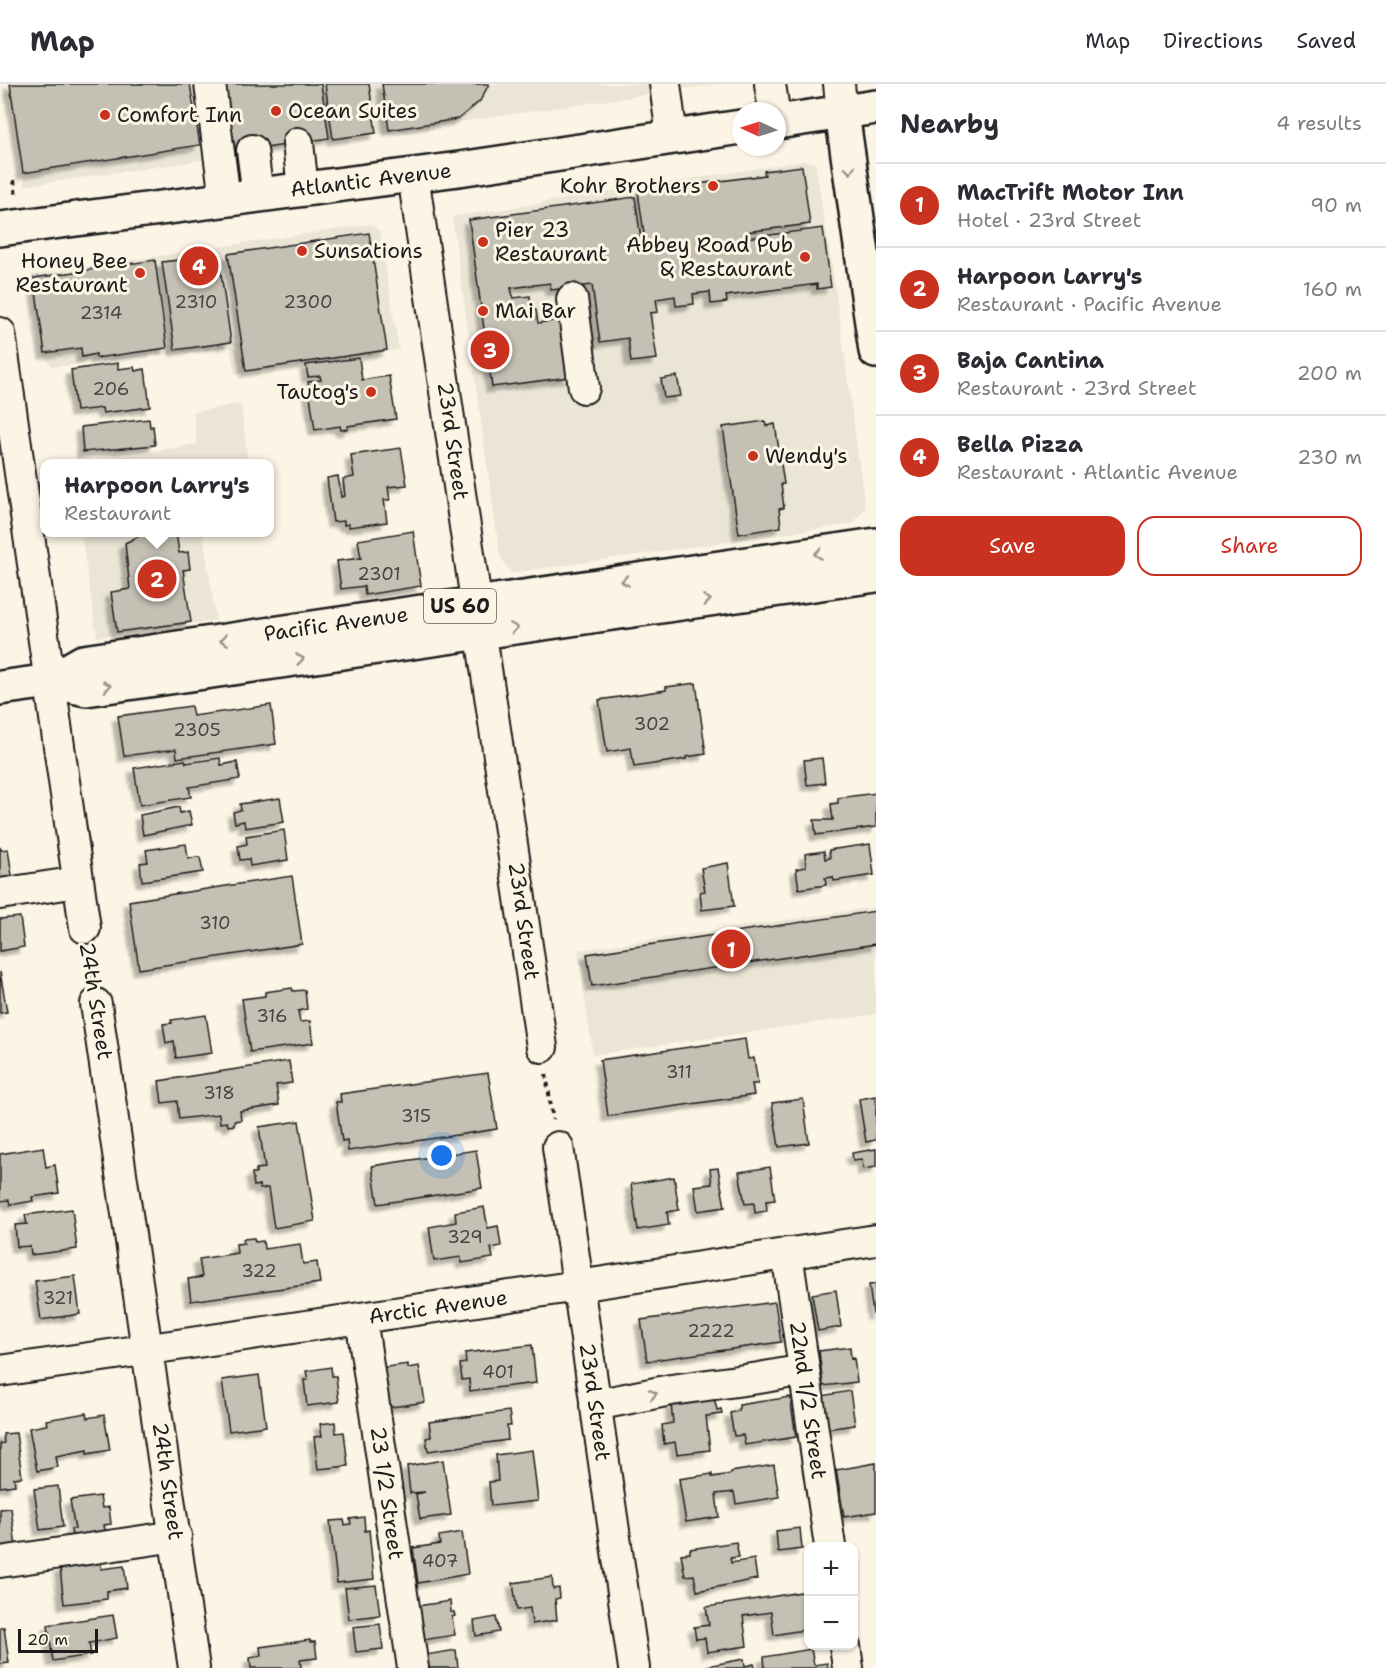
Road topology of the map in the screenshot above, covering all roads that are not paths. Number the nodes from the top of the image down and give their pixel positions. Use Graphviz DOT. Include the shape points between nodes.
graph roads {
  1 [pos="210,84"];
  2 [pos="665,84"];
  3 [pos="770,84"];
  4 [pos="840,98"];
  5 [pos="773,102"];
  6 [pos="876,107"];
  7 [pos="786,119"];
  8 [pos="732,128"];
  9 [pos="672,137"];
  10 [pos="298,143"];
  11 [pos="252,150"];
  12 [pos="413,175"];
  13 [pos="303,189"];
  14 [pos="258,195"];
  15 [pos="225,199"];
  16 [pos="0,228"];
  17 [pos="572,299"];
  18 [pos="0,333"];
  19 [pos="876,351"];
  20 [pos="584,388"];
  21 [pos="876,545"];
  22 [pos="876,575"];
  23 [pos="479,618"];
  24 [pos="50,681"];
  25 [pos="0,688"];
  26 [pos="78,882"];
  27 [pos="0,894"];
  28 [pos="85,928"];
  29 [pos="96,1004"];
  30 [pos="542,1047"];
  31 [pos="558,1147"];
  32 [pos="876,1240"];
  33 [pos="787,1253"];
  34 [pos="578,1286"];
  35 [pos="361,1318"];
  36 [pos="148,1350"];
  37 [pos="804,1370"];
  38 [pos="0,1371"];
  39 [pos="595,1406"];
  40 [pos="176,1536"];
  41 [pos="829,1542"];
  42 [pos="0,1562"];
  43 [pos="846,1650"];
  44 [pos="194,1668"];
  45 [pos="413,1668"];
  46 [pos="634,1668"];
  47 [pos="848,1668"];
  1 -- 15 [label="street"];
  2 -- 9 [label="street"];
  3 -- 5 [label="street"];
  4 -- 6 [label="main road"];
  4 -- 7 [label="main road"];
  4 -- 19 [label="main road, one-way"];
  8 -- 9 [label="main road, Atlantic Avenue"];
  9 -- 12 [label="main road, Atlantic Avenue"];
  10 -- 13 [label="street"];
  11 -- 14 [label="street"];
  12 -- 13 [label="main road, Atlantic Avenue"];
  12 -- 23 [label="street, 23rd Street"];
  13 -- 14 [label="main road, Atlantic Avenue"];
  14 -- 15 [label="main road, Atlantic Avenue"];
  15 -- 16 [label="main road, Atlantic Avenue"];
  17 -- 20 [label="street"];
  18 -- 24 [label="street, 24th Street"];
  21 -- 23 [label="main road, Pacific Avenue / US 60, one-way"];
  23 -- 22 [label="main road, Pacific Avenue / US 60, one-way"];
  23 -- 24 [label="main road, Pacific Avenue / US 60" via="82,662"];
  23 -- 30 [label="street, 23rd Street"];
  24 -- 25 [label="main road, Pacific Avenue / US 60"];
  24 -- 26 [label="street, 24th Street"];
  26 -- 27 [label="street"];
  26 -- 28 [label="street, 24th Street"];
  29 -- 36 [label="street, 24th Street"];
  31 -- 34 [label="street, 23rd Street"];
  32 -- 33 [label="street, Arctic Avenue"];
  33 -- 34 [label="street, Arctic Avenue"];
  33 -- 37 [label="street, 22nd 1/2 Street"];
  34 -- 35 [label="street, Arctic Avenue"];
  34 -- 39 [label="street, 23rd Street"];
  35 -- 36 [label="street, Arctic Avenue"];
  35 -- 45 [label="street, 23 1/2 Street"];
  36 -- 38 [label="street, Arctic Avenue"];
  36 -- 40 [label="street, 24th Street"];
  39 -- 37 [label="street, one-way"];
  37 -- 41 [label="street, 22nd 1/2 Street"];
  39 -- 46 [label="street, 23rd Street"];
  40 -- 42 [label="street"];
  40 -- 44 [label="street, 24th Street"];
  43 -- 47 [label="street"];
}
